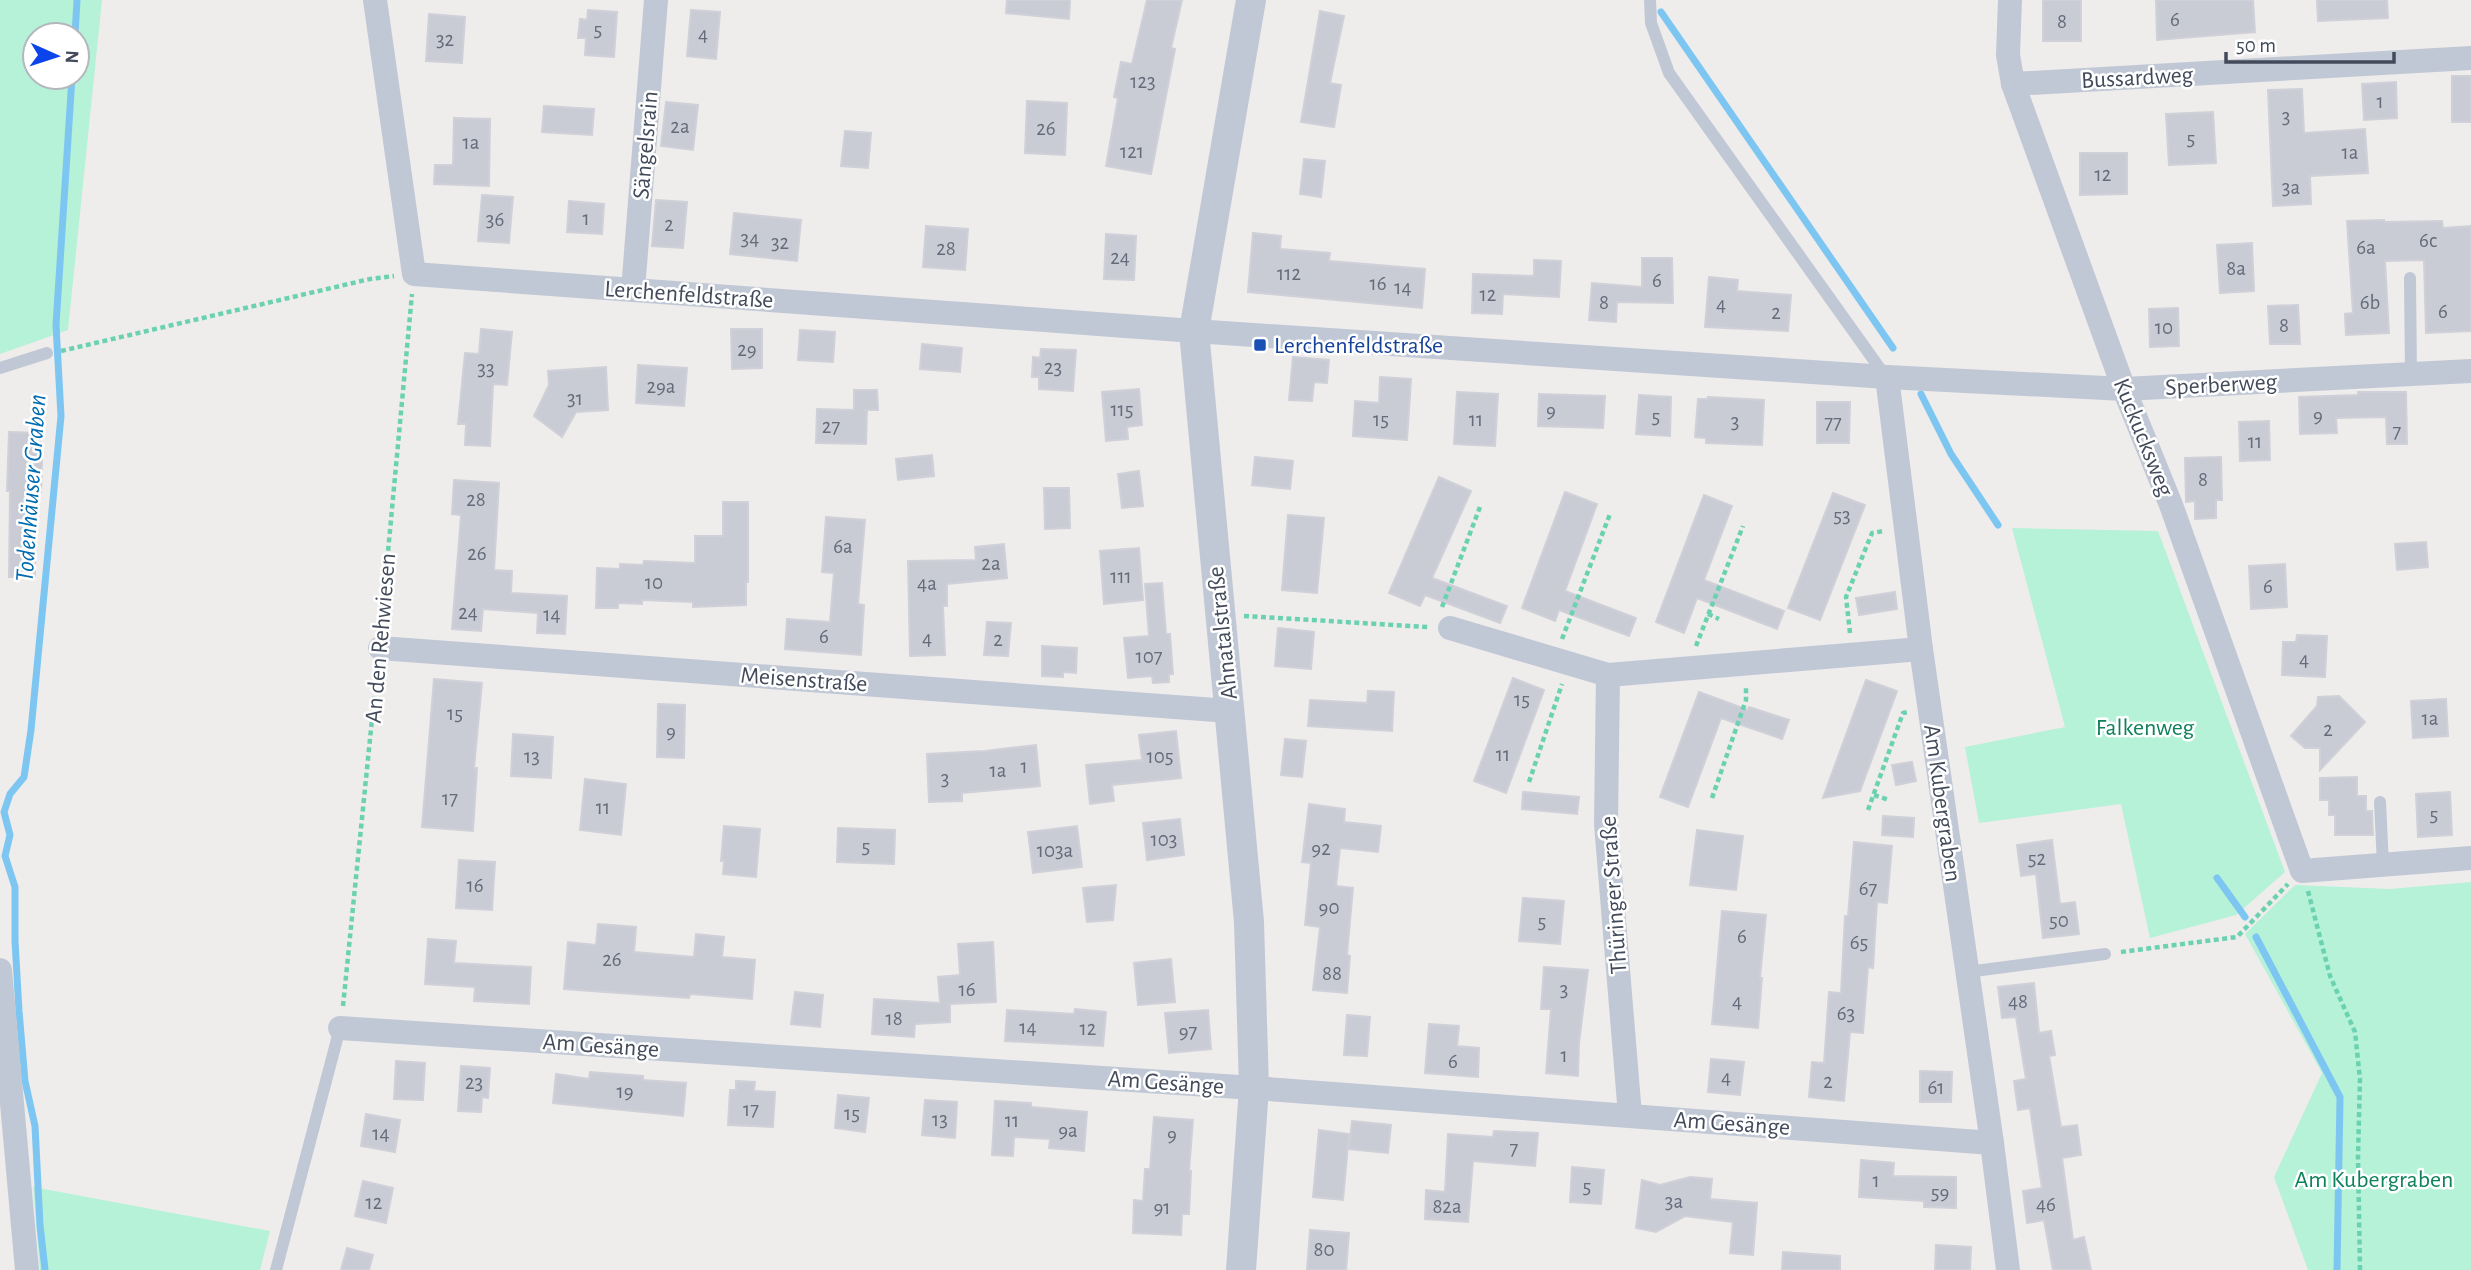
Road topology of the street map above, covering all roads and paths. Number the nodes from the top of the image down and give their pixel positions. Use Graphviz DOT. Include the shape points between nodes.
graph roads {
  1 [pos="375,0"];
  2 [pos="656,0"];
  3 [pos="1251,0"];
  4 [pos="1650,0"];
  5 [pos="2010,0"];
  6 [pos="2471,58"];
  7 [pos="2013,84"];
  8 [pos="414,274"];
  9 [pos="2410,278"];
  10 [pos="633,290"];
  11 [pos="1194,331"];
  12 [pos="72,349"];
  13 [pos="47,353"];
  14 [pos="0,368"];
  15 [pos="2471,371"];
  16 [pos="2412,374"];
  17 [pos="1887,377"];
  18 [pos="2124,389"];
  19 [pos="1480,507"];
  20 [pos="1610,514"];
  21 [pos="1743,526"];
  22 [pos="1906,527"];
  23 [pos="1219,614"];
  24 [pos="1708,614"];
  25 [pos="1719,619"];
  26 [pos="1443,627"];
  27 [pos="380,648"];
  28 [pos="1921,649"];
  29 [pos="1853,654"];
  30 [pos="1561,661"];
  31 [pos="1747,663"];
  32 [pos="1694,668"];
  33 [pos="1608,675"];
  34 [pos="1930,710"];
  35 [pos="1229,711"];
  36 [pos="1538,779"];
  37 [pos="1874,795"];
  38 [pos="1712,797"];
  39 [pos="1889,800"];
  40 [pos="2380,802"];
  41 [pos="1868,810"];
  42 [pos="2471,858"];
  43 [pos="2383,865"];
  44 [pos="2302,871"];
  45 [pos="2105,954"];
  46 [pos="0,970"];
  47 [pos="1967,972"];
  48 [pos="1,1000"];
  49 [pos="340,1028"];
  50 [pos="1254,1088"];
  51 [pos="1630,1115"];
  52 [pos="1992,1143"];
  53 [pos="27,1270"];
  54 [pos="276,1270"];
  55 [pos="1241,1270"];
  56 [pos="2008,1270"];
  57 [pos="2360,1270"];
  1 -- 8 [label="street"];
  2 -- 10 [label="street, Sängelsrain"];
  3 -- 11 [label="street, Ahnatalstraße"];
  4 -- 17 [label="lane" via="1651,23 1669,73"];
  5 -- 7 [label="street, Kuckucksweg" via="2008,55"];
  6 -- 7 [label="street, Bussardweg"];
  7 -- 18 [label="street, Kuckucksweg"];
  8 -- 10 [label="street, Lerchenfeldstraße"];
  8 -- 12 [label="path" via="370,279"];
  8 -- 27 [label="path, An den Rehwiesen"];
  9 -- 16 [label="lane"];
  10 -- 11 [label="street, Lerchenfeldstraße"];
  11 -- 17 [label="street, Lerchenfeldstraße"];
  11 -- 23 [label="street, Ahnatalstraße"];
  13 -- 14 [label="lane"];
  15 -- 16 [label="street, Sperberweg"];
  16 -- 18 [label="street, Sperberweg"];
  17 -- 18 [label="street, Sperberweg"];
  17 -- 22 [label="street, Am Kubergraben"];
  18 -- 44 [label="street, Kuckucksweg" via="2171,505"];
  19 -- 26 [label="path"];
  20 -- 30 [label="path"];
  21 -- 24 [label="path"];
  22 -- 28 [label="street, Am Kubergraben"];
  22 -- 29 [label="path" via="1872,533 1846,597"];
  23 -- 26 [label="path"];
  23 -- 35 [label="street, Ahnatalstraße"];
  24 -- 25 [label="path"];
  24 -- 32 [label="path" via="1694,650"];
  26 -- 30 [label="street"];
  27 -- 35 [label="street, Meisenstraße"];
  27 -- 49 [label="path, An den Rehwiesen"];
  28 -- 29 [label="street"];
  28 -- 34 [label="street, Am Kubergraben"];
  29 -- 31 [label="street"];
  30 -- 33 [label="street"];
  30 -- 36 [label="path" via="1529,780"];
  31 -- 32 [label="street"];
  31 -- 38 [label="path" via="1746,700"];
  32 -- 33 [label="street"];
  33 -- 51 [label="street, Thüringer Straße" via="1606,824"];
  34 -- 37 [label="path" via="1903,713"];
  34 -- 47 [label="street, Am Kubergraben"];
  35 -- 50 [label="street, Ahnatalstraße" via="1250,922"];
  37 -- 39 [label="path"];
  37 -- 41 [label="path"];
  40 -- 43 [label="lane"];
  42 -- 43 [label="street"];
  43 -- 44 [label="street"];
  44 -- 45 [label="path" via="2237,937"];
  44 -- 57 [label="path" via="2330,976 2355,1032 2360,1079"];
  45 -- 47 [label="lane"];
  46 -- 48 [label="street"];
  47 -- 52 [label="street, Am Kubergraben"];
  48 -- 53 [label="street"];
  49 -- 50 [label="street, Am Gesänge"];
  49 -- 54 [label="lane"];
  50 -- 51 [label="street, Am Gesänge"];
  50 -- 55 [label="street, Ahnatalstraße"];
  51 -- 52 [label="street, Am Gesänge"];
  52 -- 56 [label="street, Am Kubergraben"];
}
